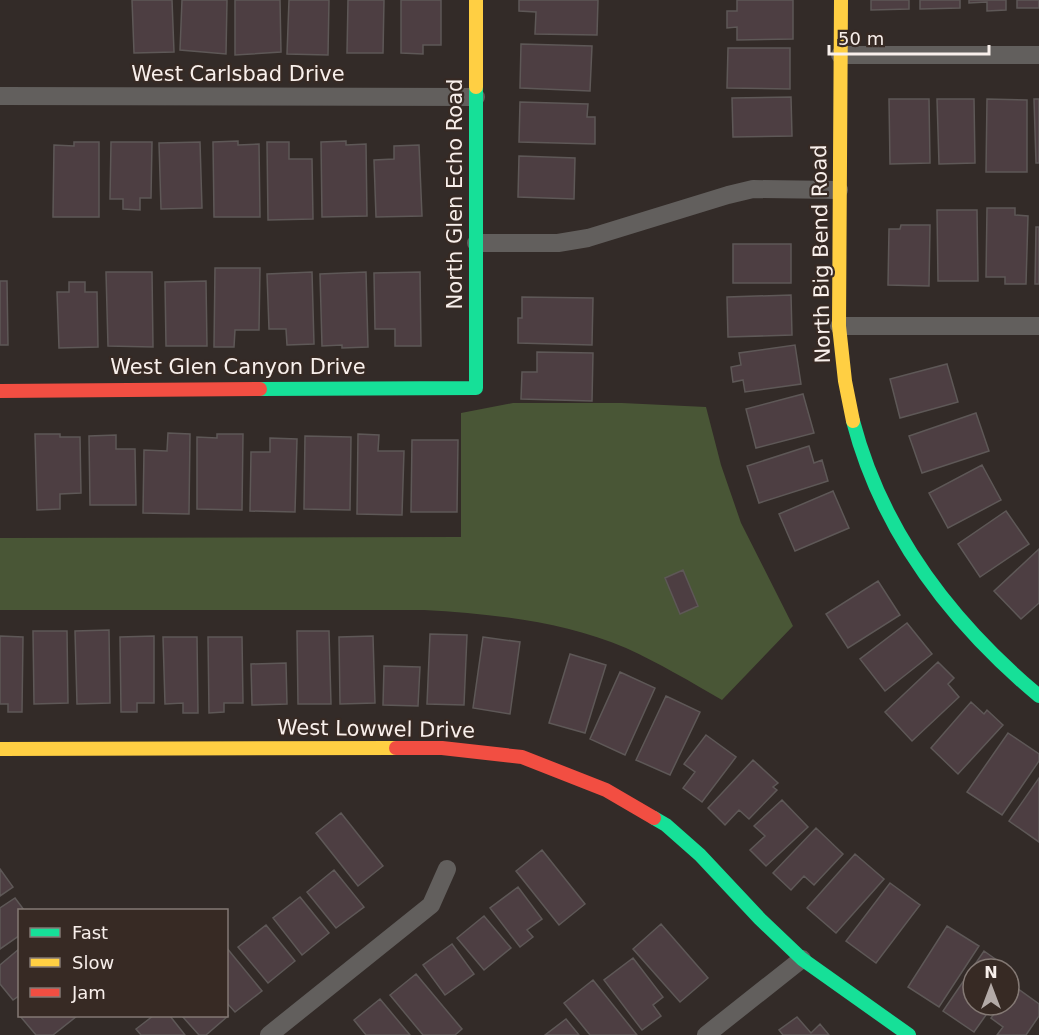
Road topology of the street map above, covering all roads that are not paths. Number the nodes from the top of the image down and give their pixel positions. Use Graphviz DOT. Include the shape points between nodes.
graph roads {
  1 [pos="476,0"];
  2 [pos="841,0"];
  3 [pos="840,55"];
  4 [pos="1039,55"];
  5 [pos="0,96"];
  6 [pos="476,97"];
  7 [pos="839,190"];
  8 [pos="476,243"];
  9 [pos="840,326"];
  10 [pos="1039,326"];
  11 [pos="476,388"];
  12 [pos="0,391"];
  13 [pos="1039,696"];
  14 [pos="0,749"];
  15 [pos="447,869"];
  16 [pos="802,959"];
  17 [pos="269,1035"];
  18 [pos="706,1035"];
  19 [pos="909,1035"];
  1 -- 6 [label="street, North Glen Echo Road"];
  2 -- 3 [label="street, North Big Bend Road"];
  3 -- 4 [label="street"];
  3 -- 7 [label="street, North Big Bend Road"];
  5 -- 6 [label="street, West Carlsbad Drive"];
  6 -- 8 [label="street, North Glen Echo Road"];
  7 -- 8 [label="street" via="753,189 588,238 558,243"];
  7 -- 9 [label="street, North Big Bend Road"];
  8 -- 11 [label="street, North Glen Echo Road"];
  9 -- 10 [label="street"];
  9 -- 13 [label="street, North Big Bend Road" via="856,434 888,512 908,548 955,614 1016,678"];
  11 -- 12 [label="street, West Glen Canyon Drive"];
  14 -- 16 [label="street, West Lowwel Drive" via="442,748 522,757 606,790 666,825"];
  15 -- 17 [label="street" via="431,905"];
  16 -- 18 [label="street"];
  16 -- 19 [label="street, West Lowwel Drive"];
}
